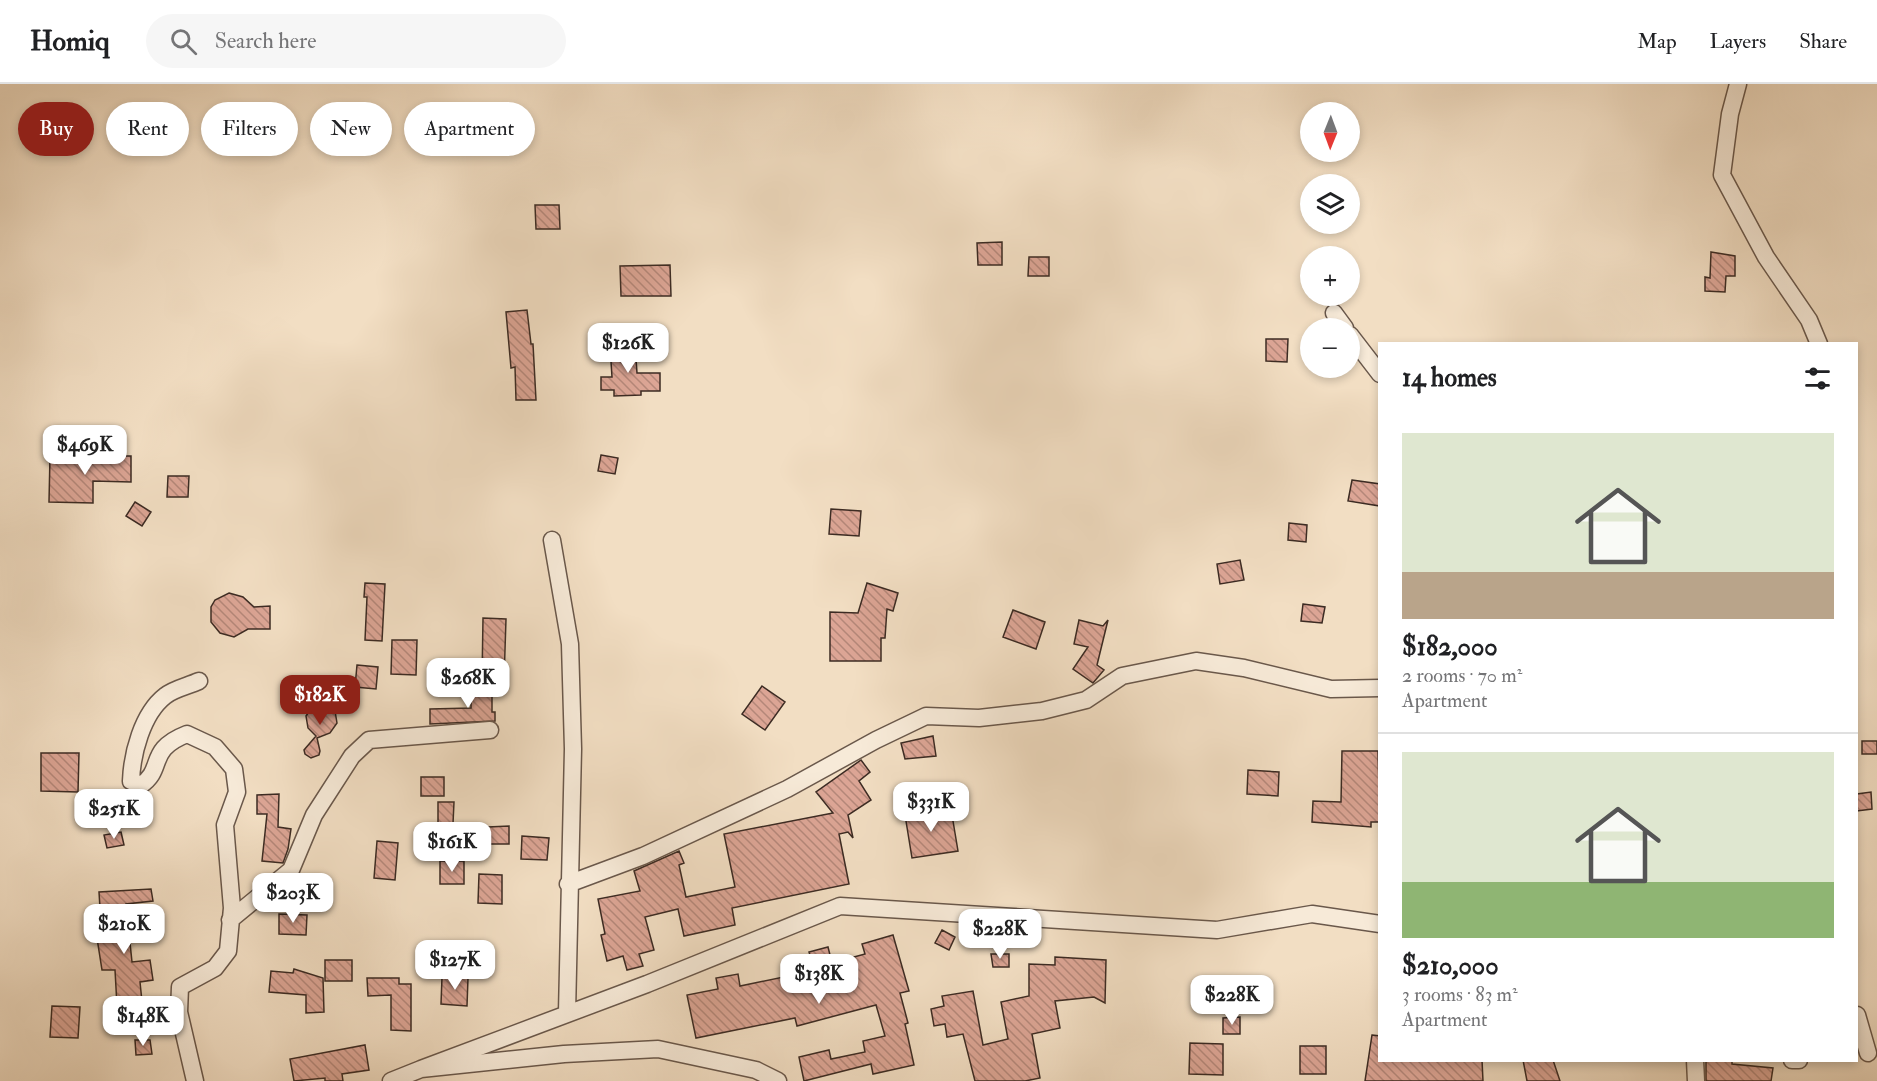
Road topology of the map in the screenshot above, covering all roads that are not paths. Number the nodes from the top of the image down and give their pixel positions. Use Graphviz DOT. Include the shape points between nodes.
graph roads {
  1 [pos="1738,84"];
  2 [pos="1334,314"];
  3 [pos="1337,318"];
  4 [pos="1818,342"];
  5 [pos="1360,347"];
  6 [pos="1378,371"];
  7 [pos="552,540"];
  8 [pos="199,681"];
  9 [pos="1378,688"];
  10 [pos="490,730"];
  11 [pos="568,884"];
  12 [pos="230,920"];
  13 [pos="1378,924"];
  14 [pos="567,1013"];
  15 [pos="1858,1019"];
  16 [pos="1867,1054"];
  17 [pos="1695,1062"];
  18 [pos="421,1069"];
  19 [pos="195,1081"];
  20 [pos="391,1081"];
  21 [pos="778,1081"];
  22 [pos="1696,1081"];
  1 -- 4 [label="street" via="1722,176 1766,257 1809,320"];
  2 -- 3 [label="street"];
  5 -- 6 [label="street"];
  7 -- 11 [label="street" via="570,644 573,749"];
  8 -- 12 [label="street" via="165,695 150,712 132,763 131,781 141,785 149,779 158,753 171,740 187,734 215,747 234,769 237,792 225,825"];
  9 -- 11 [label="street" via="1331,688 1196,661 1122,676 1086,700 1042,711 979,718 926,716 787,789 643,856"];
  10 -- 12 [label="street" via="369,740 352,756 315,815 291,870"];
  11 -- 14 [label="street"];
  12 -- 19 [label="street" via="228,951 215,968 180,987 179,1012"];
  13 -- 14 [label="street" via="1312,914 1217,930 840,906"];
  14 -- 18 [label="street"];
  15 -- 16 [label="street"];
  17 -- 22 [label="street"];
  18 -- 20 [label="street"];
  18 -- 21 [label="street" via="658,1049 756,1071"];
}
